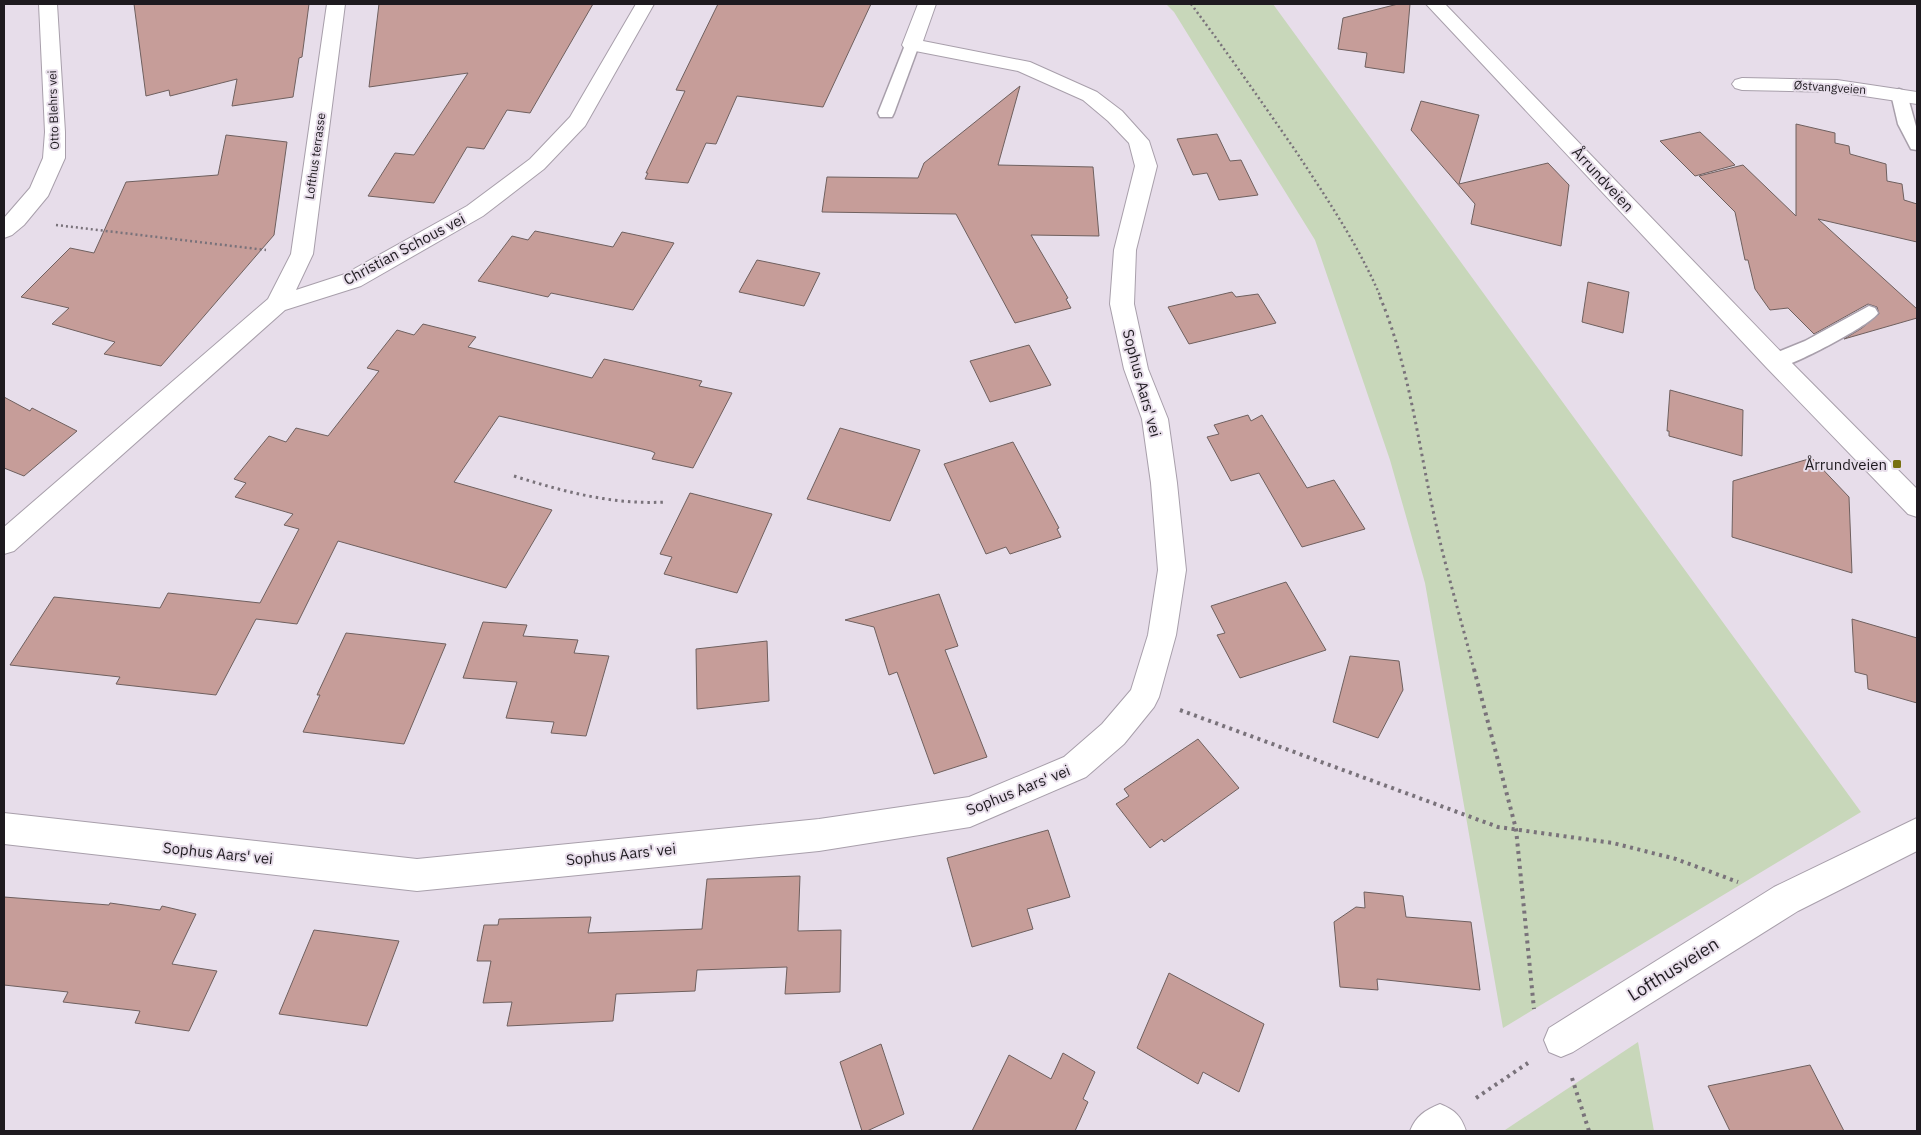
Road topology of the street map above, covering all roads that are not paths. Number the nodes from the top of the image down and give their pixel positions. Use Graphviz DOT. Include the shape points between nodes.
graph roads {
  1 [pos="48,4"];
  2 [pos="336,4"];
  3 [pos="644,4"];
  4 [pos="927,4"];
  5 [pos="1435,4"];
  6 [pos="912,44"];
  7 [pos="1742,84"];
  8 [pos="1908,96"];
  9 [pos="886,113"];
  10 [pos="1917,144"];
  11 [pos="10,225"];
  12 [pos="277,304"];
  13 [pos="1868,312"];
  14 [pos="1775,361"];
  15 [pos="1917,506"];
  16 [pos="4,543"];
  17 [pos="4,829"];
  18 [pos="1917,834"];
  19 [pos="1561,1040"];
  1 -- 11 [label="street, Otto Blehrs vei" via="54,158 40,191"];
  2 -- 12 [label="street, Lofthus terrasse" via="302,254"];
  3 -- 12 [label="street, Christian Schous vei" via="578,121 537,164 475,211 353,280"];
  4 -- 6 [label="street"];
  5 -- 14 [label="street, Årrundveien"];
  6 -- 9 [label="lane"];
  6 -- 17 [label="street, Sophus Aars' vei" via="1023,66 1090,96 1139,141 1146,166 1125,250 1122,304 1136,369 1155,419 1172,570 1162,635 1144,697 1113,734 1075,767 970,812 819,835 417,875"];
  7 -- 8 [label="street, Østvangveien" via="1837,86"];
  8 -- 10 [label="lane" via="1906,124"];
  12 -- 16 [label="street, Christian Schous vei"];
  13 -- 14 [label="lane" via="1814,345"];
  14 -- 15 [label="street, Årrundveien"];
  18 -- 19 [label="street, Lofthusveien" via="1786,899"];
}
